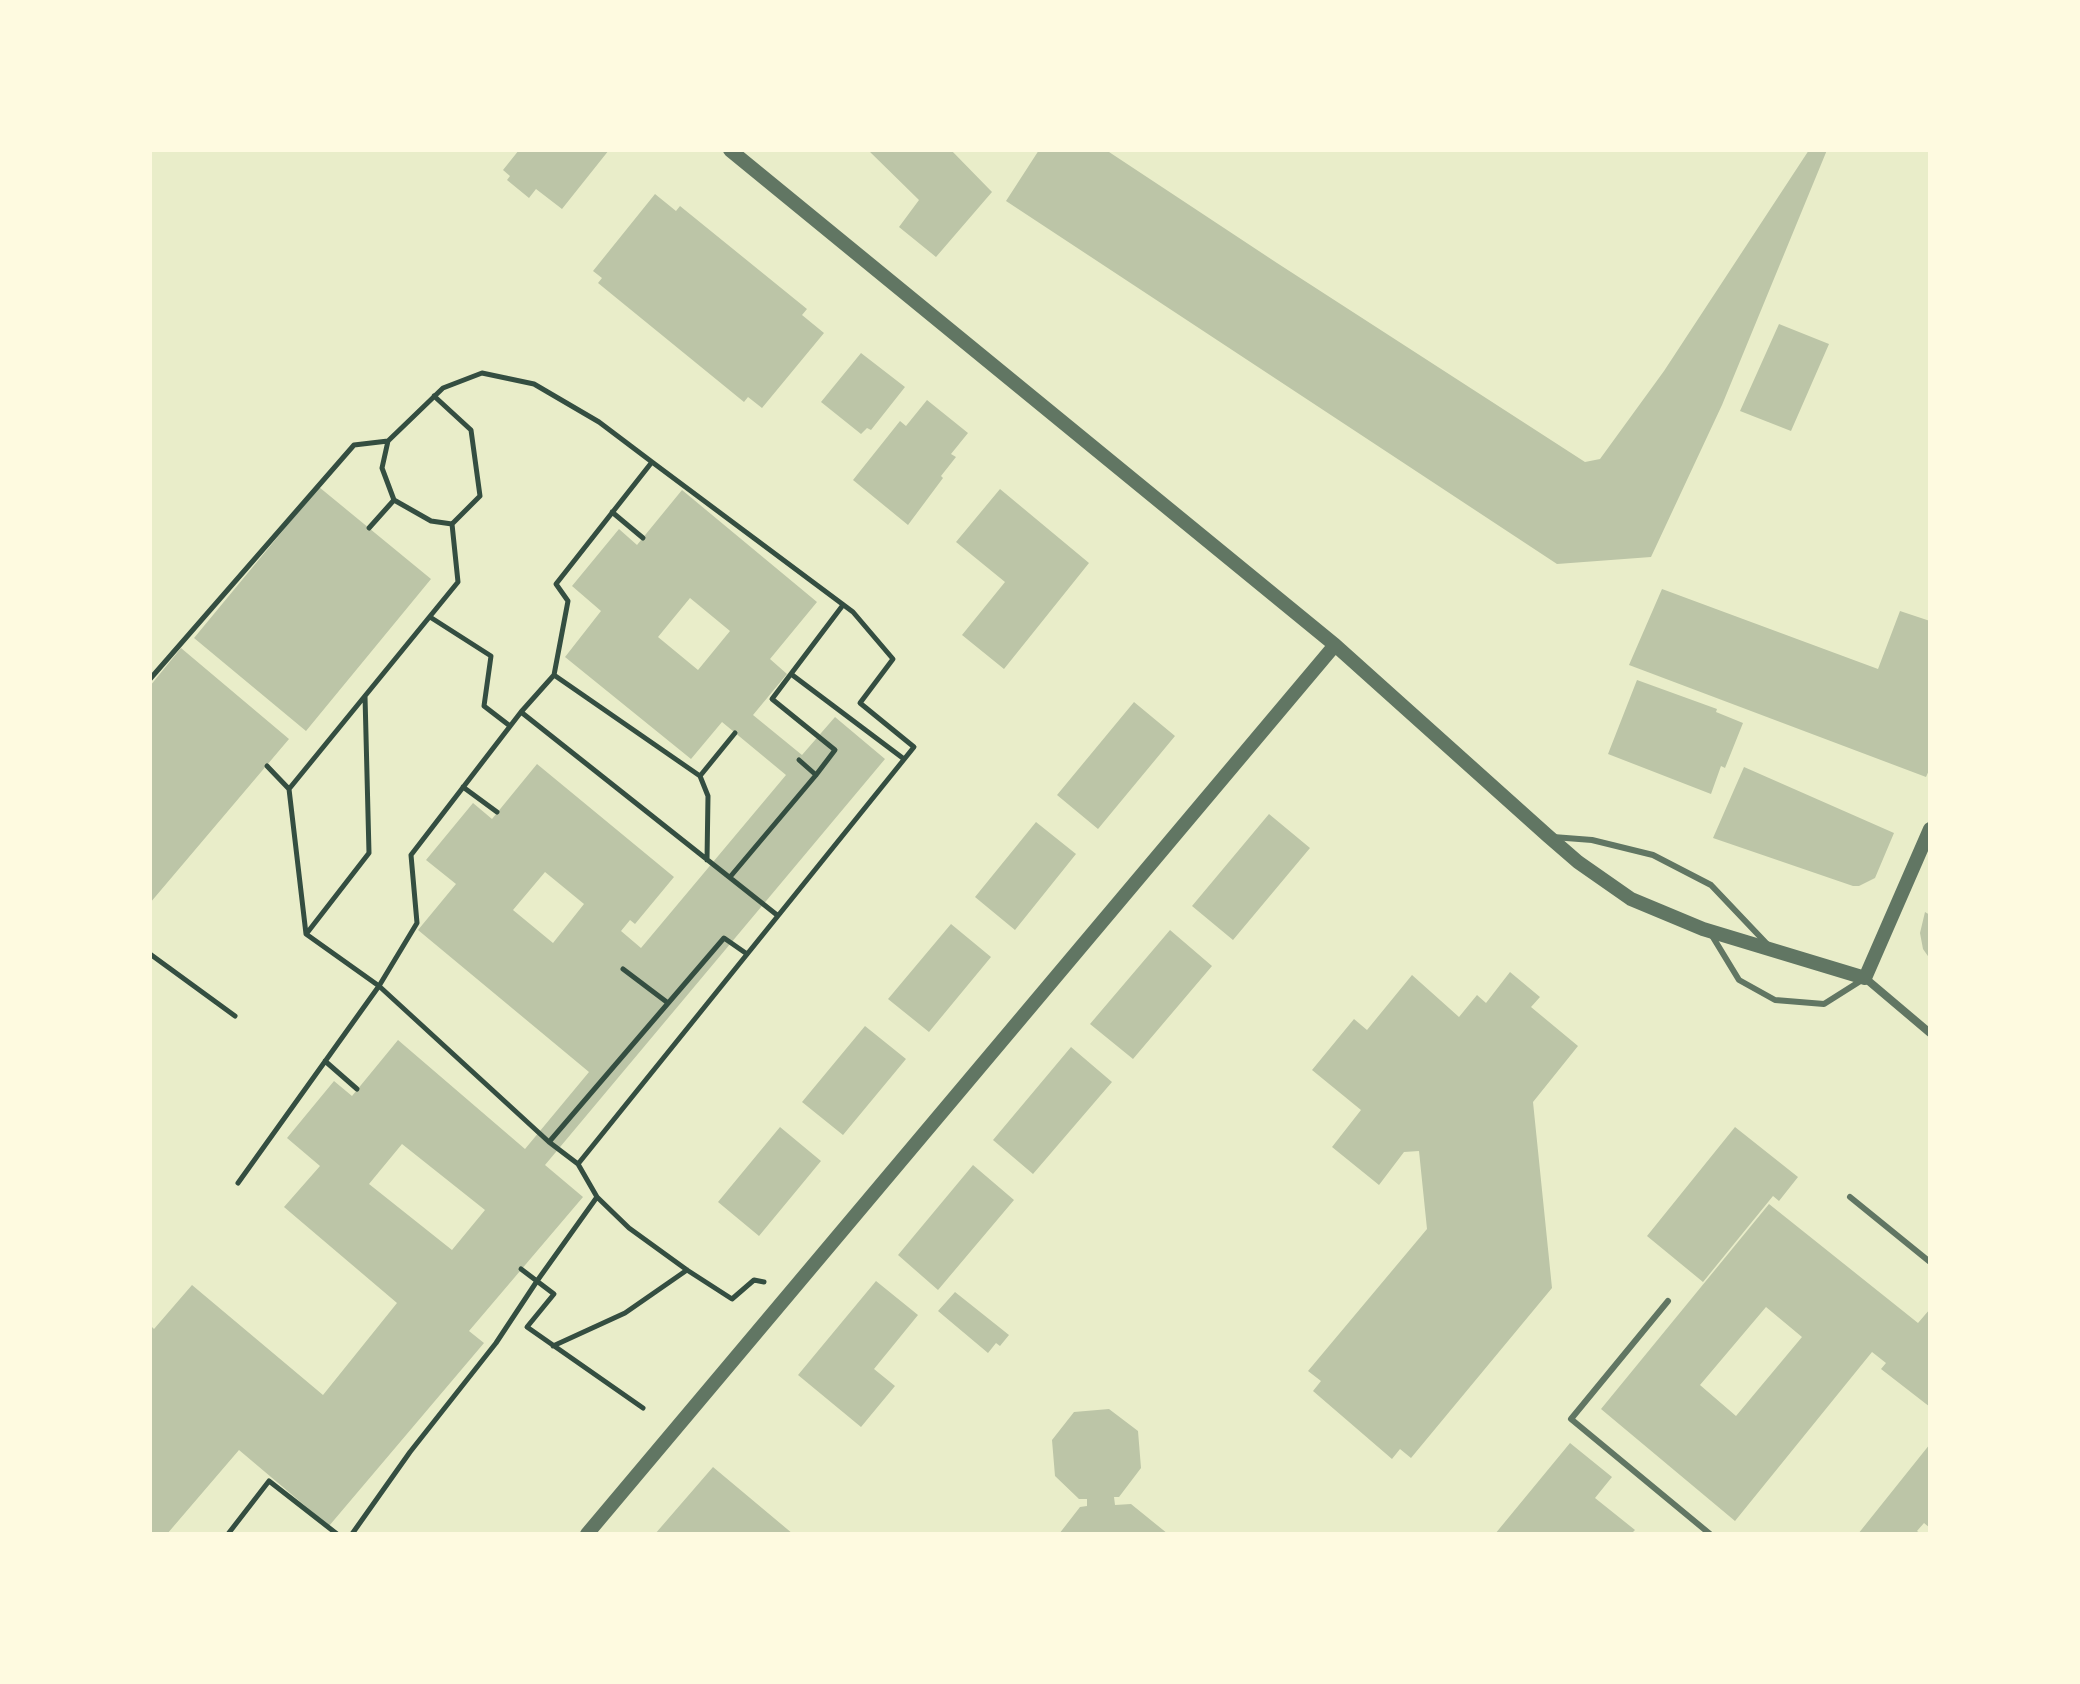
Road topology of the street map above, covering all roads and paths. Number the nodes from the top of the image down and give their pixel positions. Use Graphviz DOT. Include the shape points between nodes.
graph roads {
  1 [pos="730,150"];
  2 [pos="434,396"];
  3 [pos="388,441"];
  4 [pos="652,462"];
  5 [pos="394,500"];
  6 [pos="612,512"];
  7 [pos="452,524"];
  8 [pos="369,528"];
  9 [pos="643,538"];
  10 [pos="843,605"];
  11 [pos="430,617"];
  12 [pos="1335,645"];
  13 [pos="791,674"];
  14 [pos="554,675"];
  15 [pos="150,679"];
  16 [pos="365,695"];
  17 [pos="521,712"];
  18 [pos="510,726"];
  19 [pos="735,733"];
  20 [pos="904,759"];
  21 [pos="799,760"];
  22 [pos="267,766"];
  23 [pos="816,775"];
  24 [pos="700,776"];
  25 [pos="463,787"];
  26 [pos="289,789"];
  27 [pos="497,812"];
  28 [pos="1930,829"];
  29 [pos="1548,836"];
  30 [pos="707,860"];
  31 [pos="730,877"];
  32 [pos="778,916"];
  33 [pos="1709,931"];
  34 [pos="306,934"];
  35 [pos="1772,950"];
  36 [pos="150,954"];
  37 [pos="747,954"];
  38 [pos="623,969"];
  39 [pos="1865,978"];
  40 [pos="379,986"];
  41 [pos="668,1003"];
  42 [pos="235,1016"];
  43 [pos="1930,1033"];
  44 [pos="325,1061"];
  45 [pos="357,1089"];
  46 [pos="549,1142"];
  47 [pos="578,1164"];
  48 [pos="238,1183"];
  49 [pos="597,1197"];
  50 [pos="1850,1197"];
  51 [pos="1930,1262"];
  52 [pos="521,1269"];
  53 [pos="687,1270"];
  54 [pos="537,1281"];
  55 [pos="769,1282"];
  56 [pos="1668,1301"];
  57 [pos="552,1346"];
  58 [pos="643,1408"];
  59 [pos="228,1534"];
  60 [pos="337,1534"];
  61 [pos="352,1534"];
  62 [pos="587,1534"];
  63 [pos="1710,1534"];
  1 -- 12 [label="street"];
  2 -- 3 [label="path"];
  2 -- 4 [label="path" via="482,373 534,384 599,422"];
  2 -- 7 [label="path" via="471,430 480,496"];
  3 -- 5 [label="path" via="382,468"];
  3 -- 15 [label="path" via="354,445"];
  4 -- 6 [label="path"];
  4 -- 10 [label="path"];
  5 -- 7 [label="path" via="431,521"];
  5 -- 8 [label="path"];
  6 -- 9 [label="path"];
  6 -- 14 [label="path" via="556,584 568,601"];
  7 -- 11 [label="path" via="458,582"];
  10 -- 13 [label="path"];
  10 -- 20 [label="path" via="893,659 860,703 914,747"];
  11 -- 16 [label="path"];
  11 -- 18 [label="path" via="491,656 484,706"];
  12 -- 29 [label="street"];
  12 -- 62 [label="street"];
  13 -- 20 [label="path"];
  13 -- 23 [label="path" via="772,699 835,750"];
  14 -- 17 [label="path"];
  14 -- 24 [label="path"];
  16 -- 26 [label="path"];
  16 -- 34 [label="path" via="369,853"];
  17 -- 18 [label="path"];
  17 -- 30 [label="path"];
  18 -- 25 [label="path"];
  19 -- 24 [label="path"];
  20 -- 32 [label="path"];
  21 -- 23 [label="path"];
  22 -- 26 [label="path"];
  23 -- 31 [label="path"];
  24 -- 30 [label="path" via="708,796"];
  25 -- 27 [label="path"];
  25 -- 40 [label="path" via="411,855 417,923"];
  26 -- 34 [label="path"];
  28 -- 39 [label="street"];
  29 -- 33 [label="street" via="1631,899"];
  29 -- 35 [label="lane" via="1653,855 1711,885"];
  30 -- 31 [label="path"];
  31 -- 32 [label="path"];
  32 -- 37 [label="path"];
  33 -- 35 [label="street"];
  33 -- 39 [label="lane" via="1739,980 1775,1000 1824,1004"];
  34 -- 40 [label="path"];
  35 -- 39 [label="street"];
  36 -- 42 [label="path"];
  37 -- 41 [label="path" via="724,938"];
  37 -- 47 [label="path"];
  38 -- 41 [label="path"];
  39 -- 43 [label="street"];
  40 -- 44 [label="path"];
  40 -- 46 [label="path"];
  41 -- 46 [label="path"];
  44 -- 45 [label="path"];
  44 -- 48 [label="path"];
  46 -- 47 [label="path"];
  47 -- 49 [label="path"];
  49 -- 53 [label="path"];
  49 -- 54 [label="path"];
  50 -- 51 [label="lane"];
  52 -- 54 [label="path"];
  53 -- 55 [label="path" via="732,1299 754,1280"];
  53 -- 57 [label="path" via="625,1313"];
  54 -- 57 [label="path" via="554,1294 527,1327"];
  54 -- 61 [label="path"];
  56 -- 63 [label="lane" via="1571,1419"];
  57 -- 58 [label="path"];
  59 -- 60 [label="path" via="270,1480"];
}
